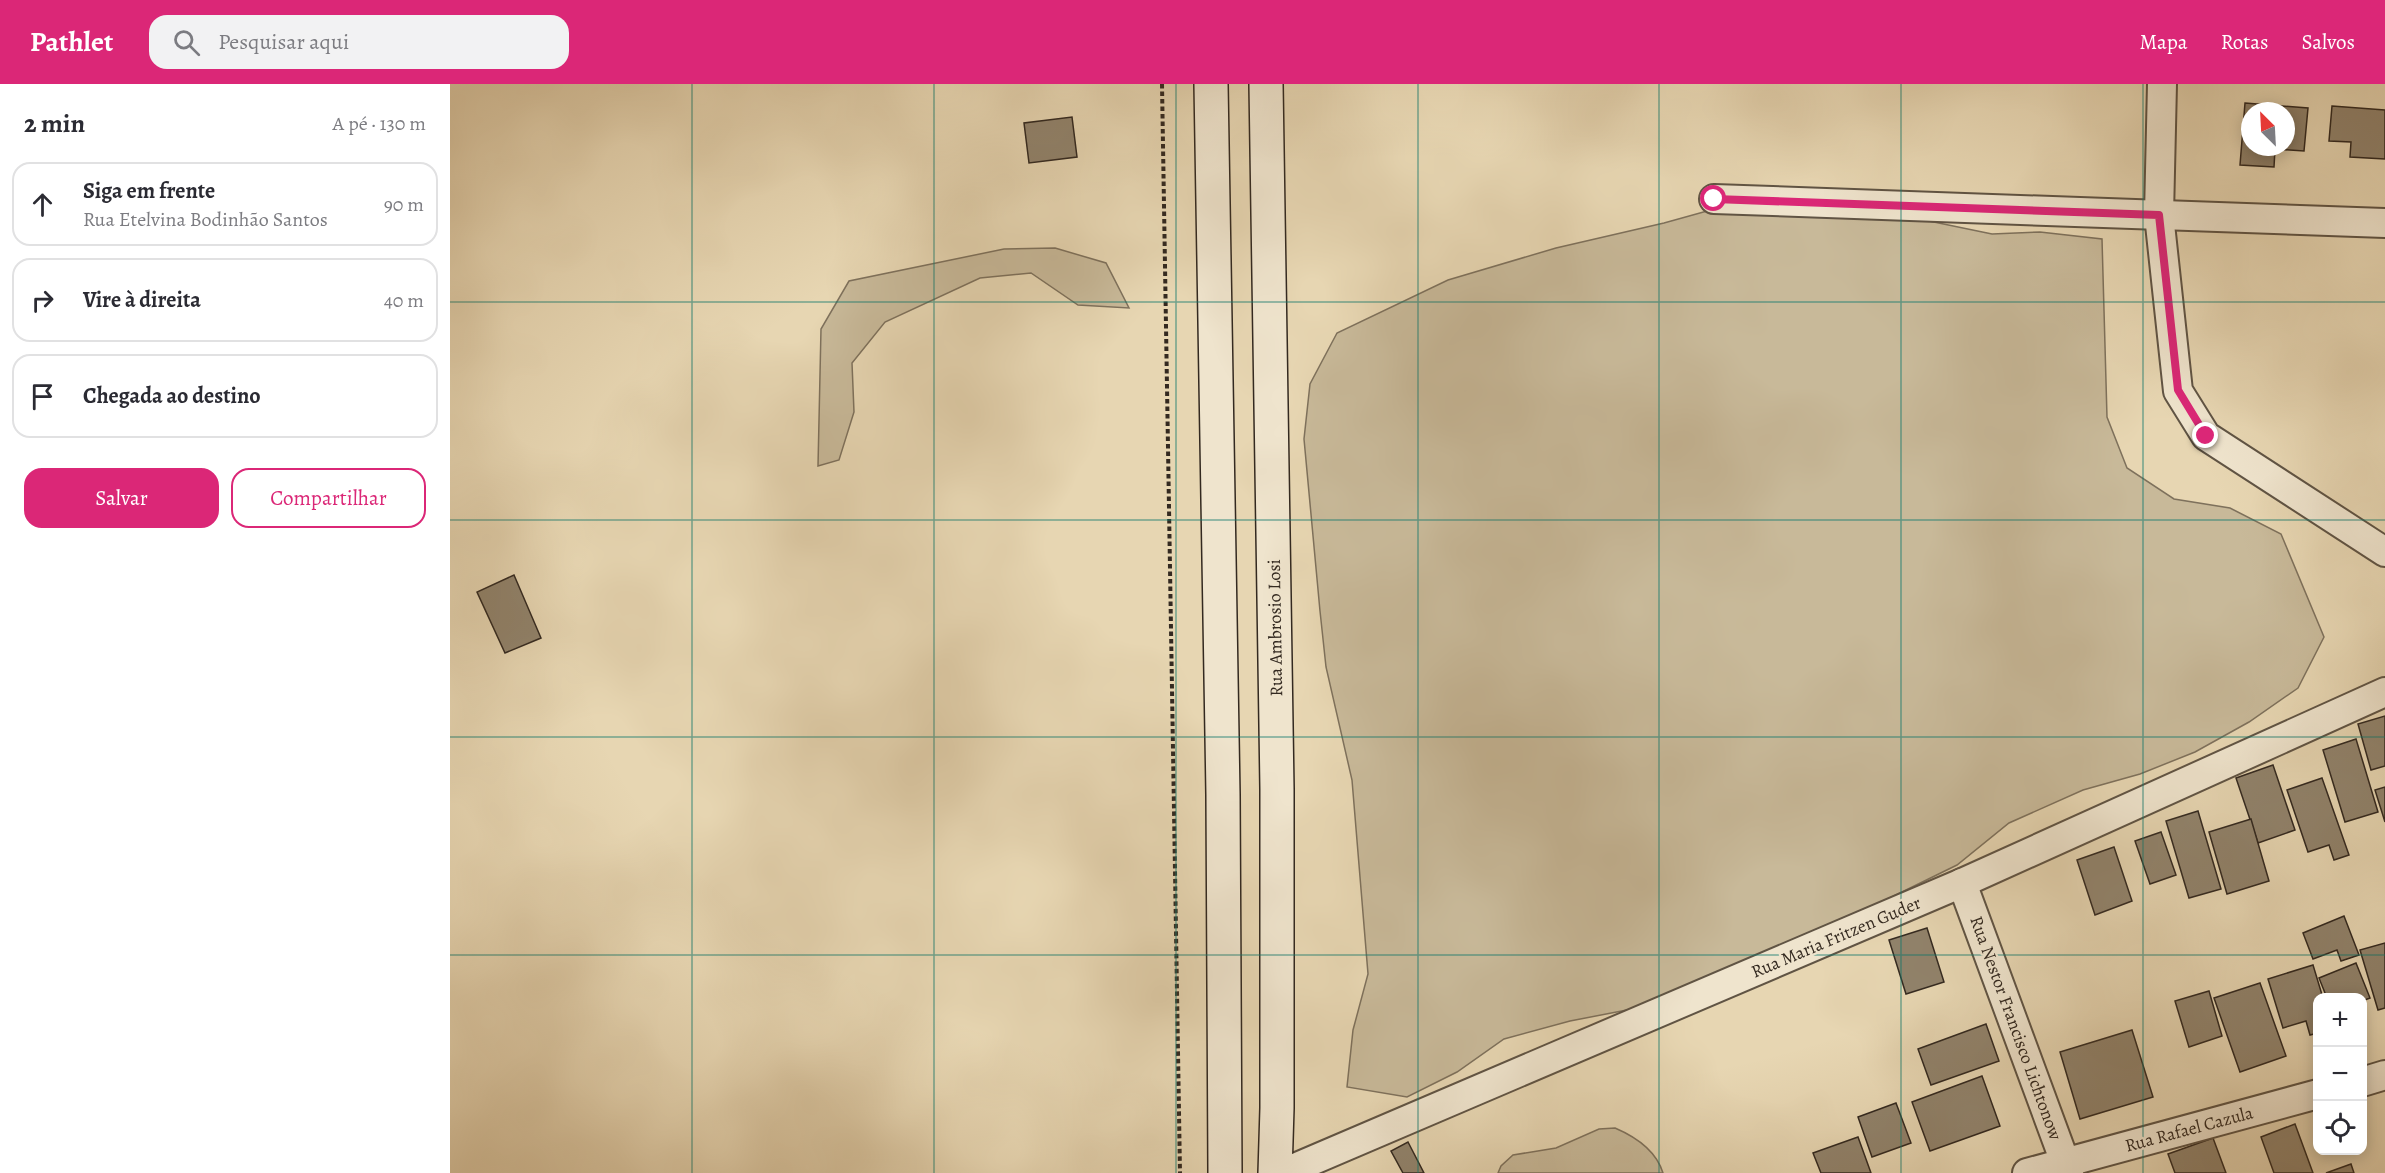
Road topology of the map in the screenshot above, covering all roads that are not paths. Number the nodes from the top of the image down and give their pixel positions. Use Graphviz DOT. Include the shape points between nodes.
graph roads {
  1 [pos="1211,84"];
  2 [pos="1266,84"];
  3 [pos="2162,84"];
  4 [pos="1714,199"];
  5 [pos="2159,215"];
  6 [pos="2385,223"];
  7 [pos="2385,552"];
  8 [pos="2385,692"];
  9 [pos="1962,883"];
  10 [pos="2385,1075"];
  11 [pos="2367,1080"];
  12 [pos="2313,1095"];
  13 [pos="2068,1168"];
  14 [pos="1225,1173"];
  15 [pos="1275,1173"];
  16 [pos="1283,1173"];
  17 [pos="2026,1173"];
  1 -- 14 [label="street"];
  2 -- 15 [label="street, Rua Ambrosio Losi" via="1278,789"];
  3 -- 5 [label="street"];
  4 -- 5 [label="street"];
  5 -- 6 [label="street"];
  5 -- 7 [label="street" via="2178,390 2206,436"];
  8 -- 9 [label="street, Rua Maria Fritzen Guder"];
  9 -- 13 [label="street, Rua Nestor Francisco Lichtonow"];
  9 -- 16 [label="street, Rua Maria Fritzen Guder"];
  10 -- 11 [label="street"];
  12 -- 13 [label="street, Rua Rafael Cazula"];
  13 -- 17 [label="street, Rua Rafael Cazula"];
}
